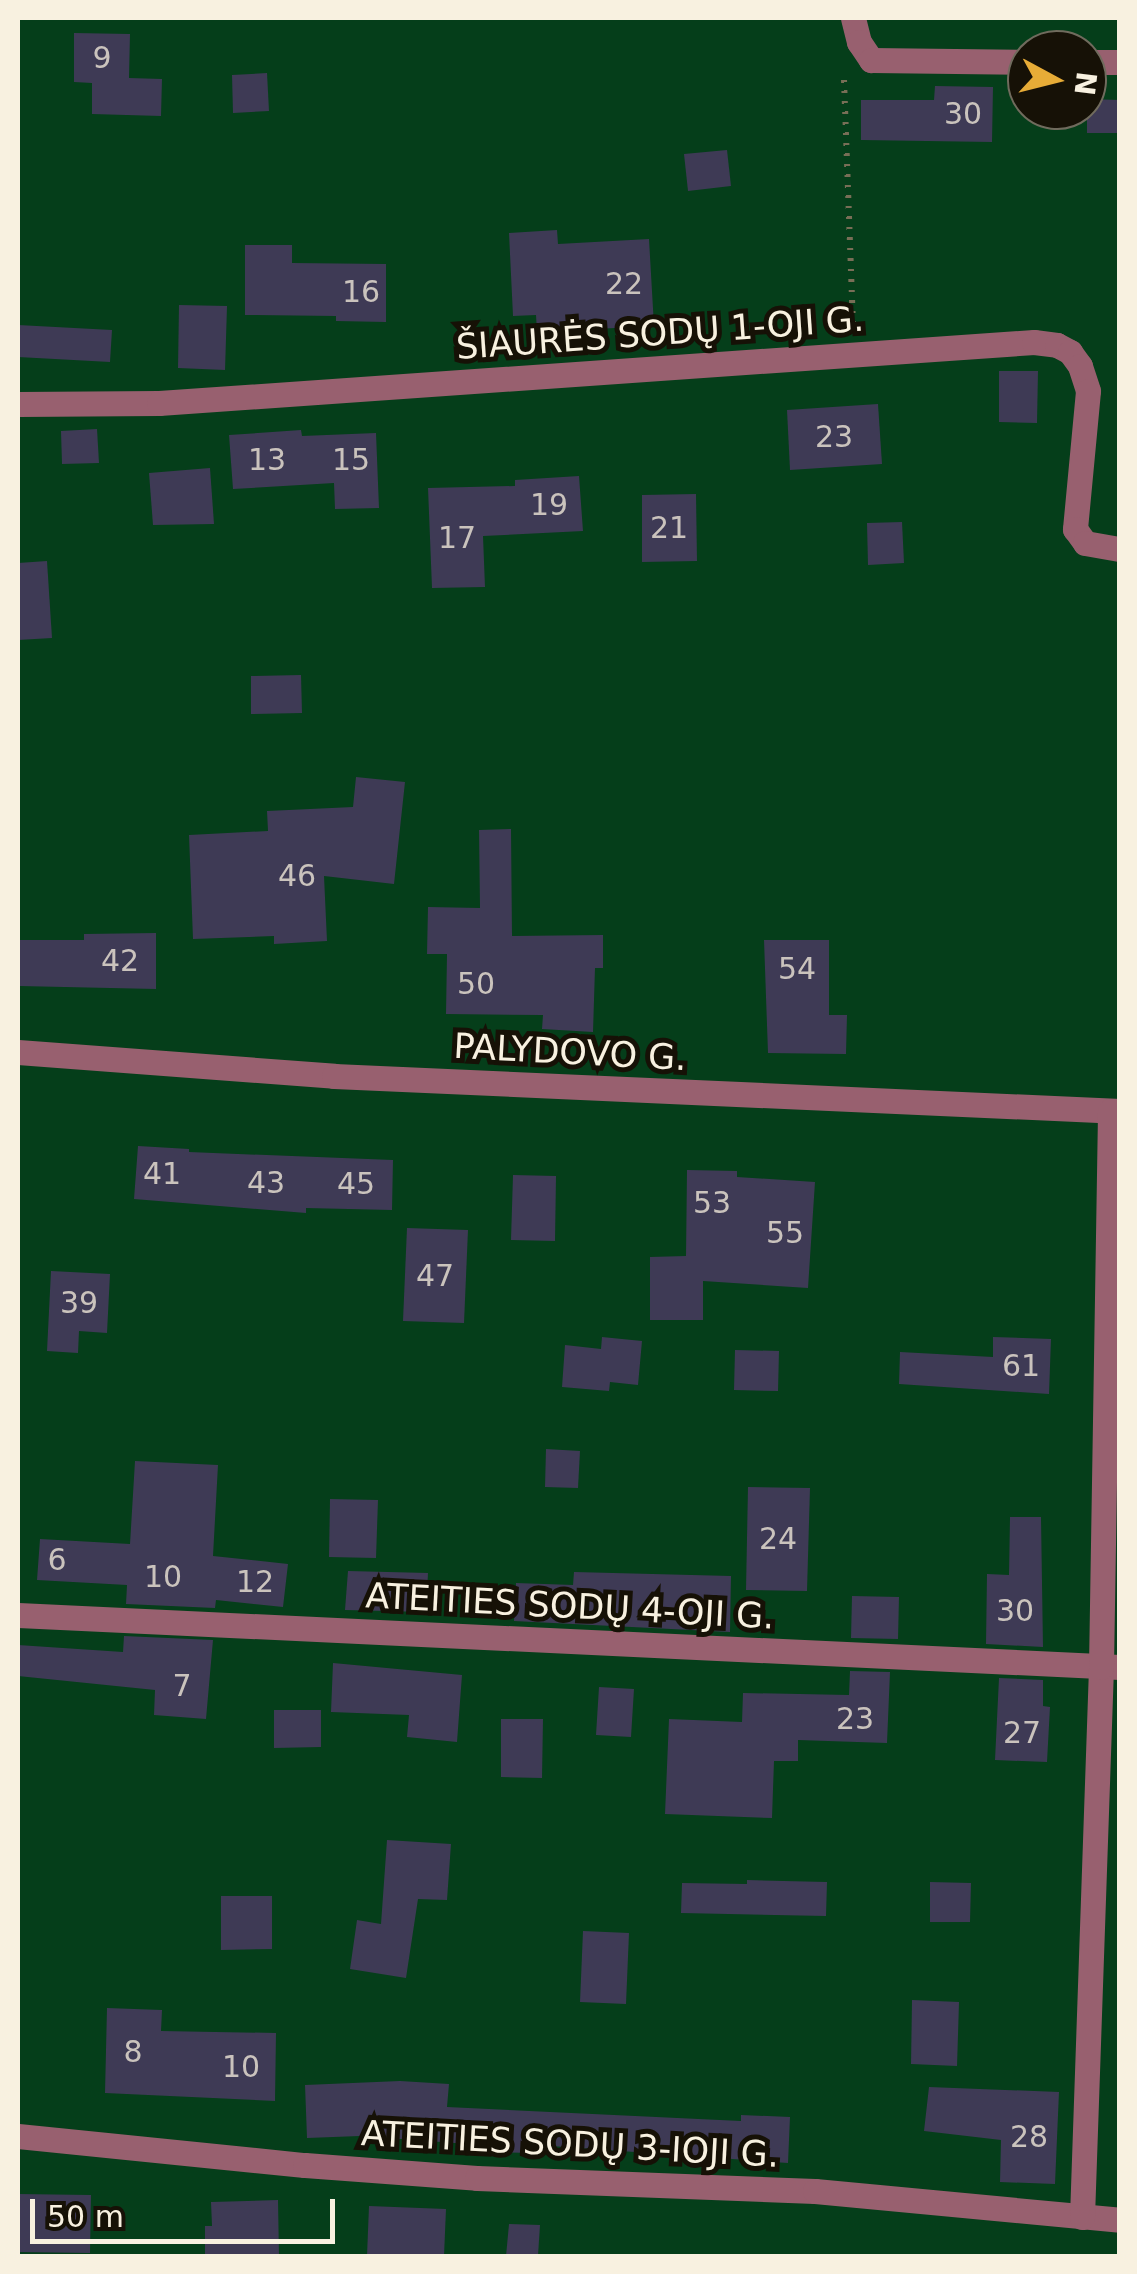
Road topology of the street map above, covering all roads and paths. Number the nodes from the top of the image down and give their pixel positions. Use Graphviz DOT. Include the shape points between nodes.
graph roads {
  1 [pos="852,18"];
  2 [pos="871,60"];
  3 [pos="1007,62"];
  4 [pos="828,356"];
  5 [pos="18,404"];
  6 [pos="1120,550"];
  7 [pos="18,1052"];
  8 [pos="1115,1111"];
  9 [pos="18,1615"];
  10 [pos="1110,1667"];
  11 [pos="18,2136"];
  12 [pos="1082,2216"];
  13 [pos="1120,2220"];
  1 -- 2 [label="street"];
  2 -- 3 [label="street"];
  2 -- 4 [label="path" via="844,66 853,322 845,342"];
  4 -- 5 [label="street, ŠIAURĖS SODŲ 1-OJI G." via="159,403"];
  4 -- 6 [label="street, ŠIAURĖS SODŲ 1-OJI G." via="1034,342 1070,352 1088,391 1075,529 1085,542"];
  7 -- 8 [label="street, PALYDOVO G." via="334,1076"];
  8 -- 10 [label="street"];
  9 -- 10 [label="street, ATEITIES SODŲ 4-OJI G."];
  10 -- 12 [label="street"];
  11 -- 12 [label="street, ATEITIES SODŲ 3-IOJI G." via="362,2170 816,2191"];
  12 -- 13 [label="street, ATEITIES SODŲ 3-IOJI G."];
}
